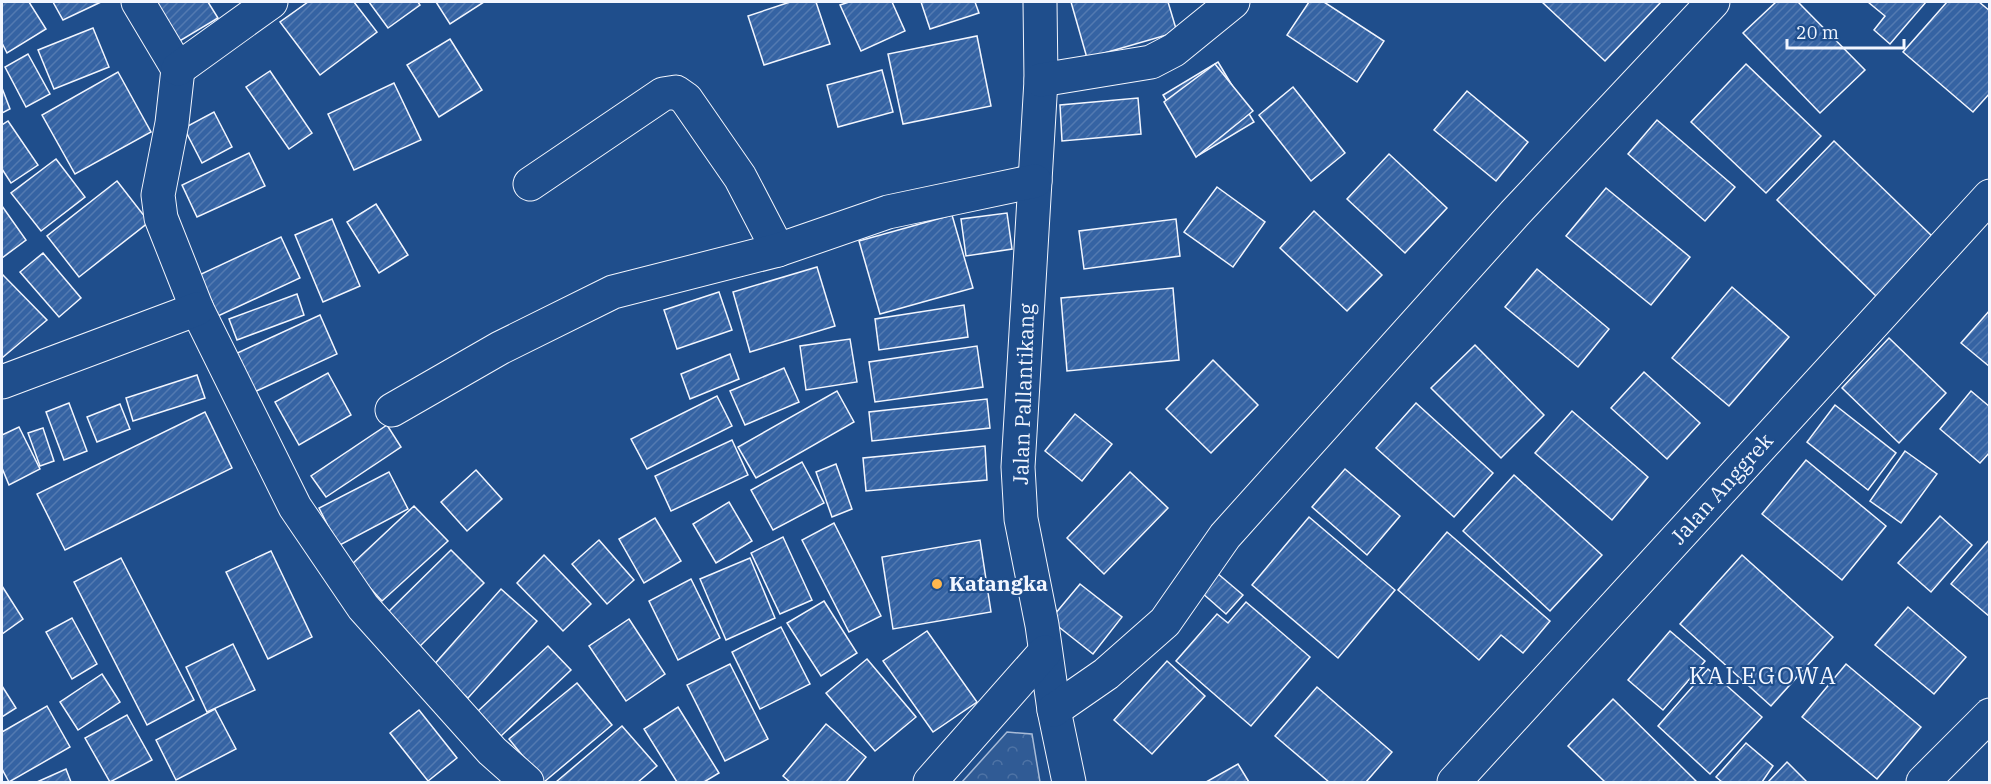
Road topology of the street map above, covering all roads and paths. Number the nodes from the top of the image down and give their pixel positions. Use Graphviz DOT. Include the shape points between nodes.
graph roads {
  1 [pos="138,2"];
  2 [pos="271,2"];
  3 [pos="1040,2"];
  4 [pos="1233,2"];
  5 [pos="1713,2"];
  6 [pos="178,69"];
  7 [pos="1041,80"];
  8 [pos="1035,181"];
  9 [pos="530,184"];
  10 [pos="1989,196"];
  11 [pos="778,250"];
  12 [pos="197,309"];
  13 [pos="2,382"];
  14 [pos="392,410"];
  15 [pos="1045,652"];
  16 [pos="1054,710"];
  17 [pos="1989,715"];
  18 [pos="527,783"];
  19 [pos="930,783"];
  20 [pos="1069,783"];
  21 [pos="1454,783"];
  22 [pos="1923,783"];
  1 -- 6 [label="street"];
  2 -- 6 [label="street"];
  3 -- 7 [label="street, Jalan Pallantikang"];
  4 -- 7 [label="street" via="1174,50 1151,62"];
  5 -- 16 [label="street" via="1515,213 1225,536 1165,622 1106,674"];
  6 -- 12 [label="street" via="158,195 160,218"];
  7 -- 8 [label="street, Jalan Pallantikang"];
  8 -- 11 [label="street" via="888,212"];
  8 -- 15 [label="street, Jalan Pallantikang" via="1018,467 1021,519"];
  9 -- 11 [label="street" via="663,94 676,92 686,99 740,177"];
  10 -- 21 [label="street, Jalan Anggrek"];
  11 -- 14 [label="street" via="613,292 500,348"];
  12 -- 13 [label="street"];
  12 -- 18 [label="street" via="295,507 336,569 363,607 492,751"];
  15 -- 16 [label="street, Jalan Pallantikang"];
  15 -- 19 [label="street"];
  16 -- 20 [label="street, Jalan Pallantikang"];
  17 -- 22 [label="street"];
}
